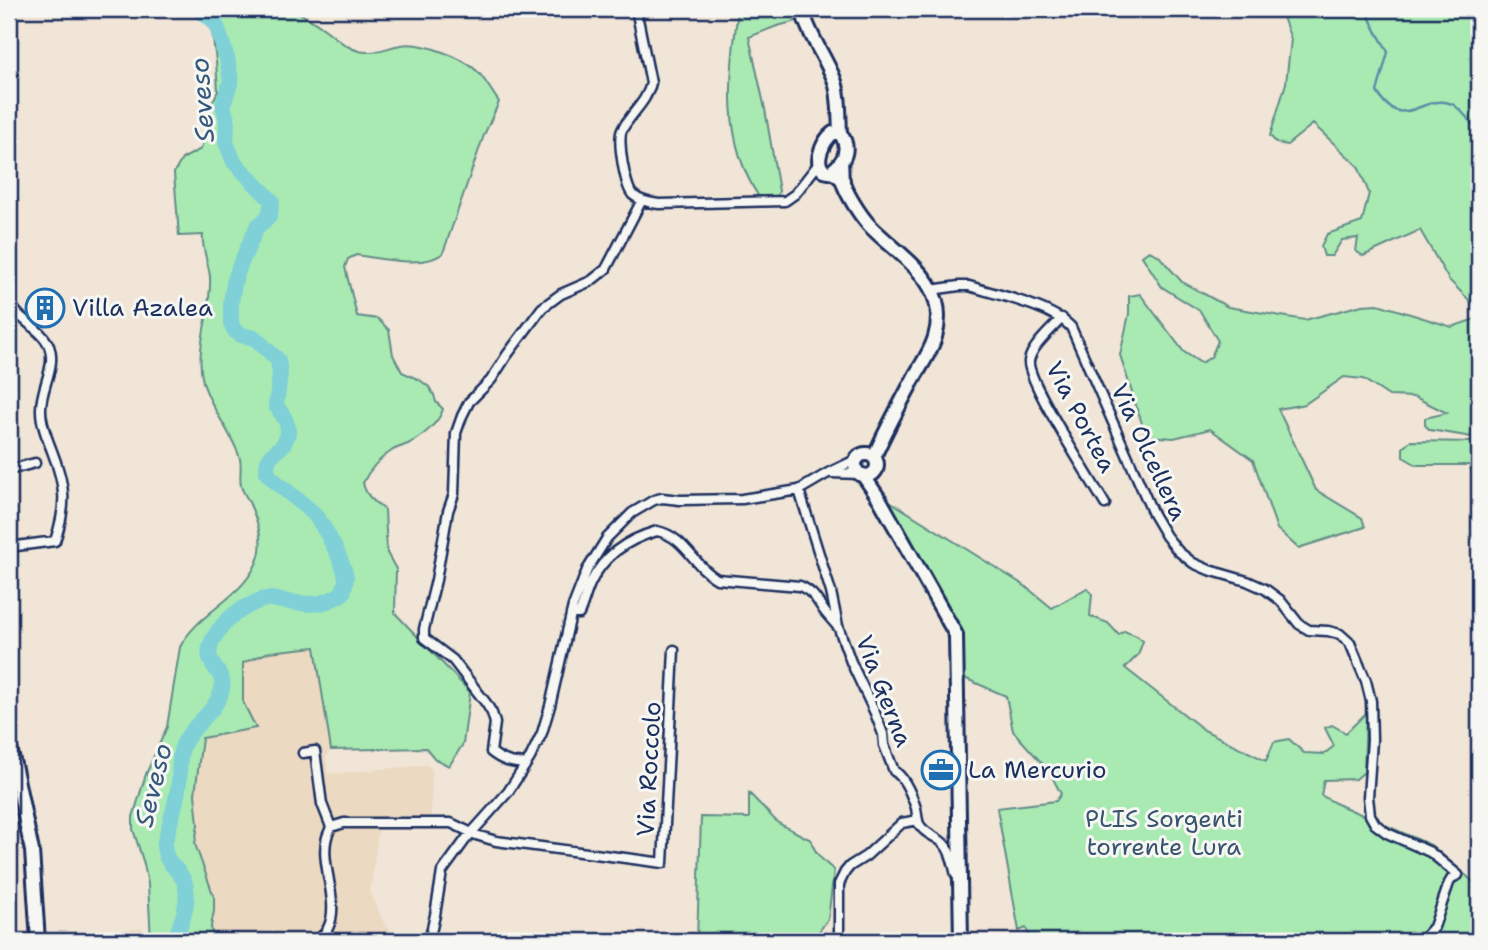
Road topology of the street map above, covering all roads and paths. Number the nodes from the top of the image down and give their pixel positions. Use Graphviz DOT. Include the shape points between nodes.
graph roads {
  1 [pos="636,9"];
  2 [pos="802,9"];
  3 [pos="834,134"];
  4 [pos="829,167"];
  5 [pos="642,200"];
  6 [pos="931,290"];
  7 [pos="9,302"];
  8 [pos="1062,318"];
  9 [pos="867,460"];
  10 [pos="35,463"];
  11 [pos="9,470"];
  12 [pos="828,473"];
  13 [pos="862,475"];
  14 [pos="799,490"];
  15 [pos="880,500"];
  16 [pos="1105,504"];
  17 [pos="9,547"];
  18 [pos="571,614"];
  19 [pos="838,626"];
  20 [pos="674,650"];
  21 [pos="9,744"];
  22 [pos="303,752"];
  23 [pos="526,764"];
  24 [pos="918,820"];
  25 [pos="331,827"];
  26 [pos="472,832"];
  27 [pos="960,888"];
  28 [pos="964,939"];
  29 [pos="38,941"];
  30 [pos="317,941"];
  31 [pos="429,941"];
  32 [pos="838,941"];
  33 [pos="1412,941"];
  1 -- 5 [label="street" via="651,83 620,135 625,183"];
  2 -- 3 [label="street" via="838,94"];
  3 -- 4 [label="street" via="821,149"];
  3 -- 4 [label="street" via="846,144 846,153"];
  4 -- 5 [label="street" via="810,174 785,201 659,204"];
  4 -- 6 [label="street" via="843,180 868,223 918,269"];
  5 -- 23 [label="street" via="606,269 542,308 491,380 469,402 456,433 454,494 424,638 453,660 486,703 495,723 491,751 507,762"];
  6 -- 8 [label="street" via="969,286"];
  6 -- 9 [label="street" via="937,316 934,338"];
  7 -- 17 [label="street" via="50,348 41,411 63,484 64,503 55,541"];
  8 -- 16 [label="street, Via Portea" via="1032,351 1028,363"];
  8 -- 33 [label="street, Via Olcellera" via="1071,327 1153,514 1178,551 1209,570 1265,589 1299,624 1340,634 1350,643 1371,701 1370,815 1387,834 1430,852 1458,875 1448,883 1433,928 1423,939"];
  9 -- 12 [label="street"];
  9 -- 13 [label="street" via="855,468"];
  9 -- 15 [label="street"];
  10 -- 11 [label="street"];
  12 -- 13 [label="street"];
  12 -- 14 [label="street"];
  13 -- 15 [label="street"];
  14 -- 18 [label="street" via="742,499 649,501 602,545"];
  14 -- 19 [label="street, Via Gerna"];
  15 -- 27 [label="street" via="956,635"];
  18 -- 19 [label="street" via="579,614 603,562 642,535 657,531 678,540 717,579 806,588"];
  18 -- 23 [label="street" via="546,720"];
  19 -- 24 [label="street, Via Gerna" via="894,771 903,778"];
  20 -- 26 [label="street, Via Roccolo" via="663,863 496,841"];
  21 -- 29 [label="street" via="32,851"];
  22 -- 25 [label="street" via="314,751 321,804"];
  23 -- 26 [label="street" via="502,800"];
  24 -- 27 [label="street, Via Gerna" via="921,828 949,850"];
  24 -- 32 [label="street" via="902,823 845,872 839,884"];
  25 -- 26 [label="street" via="434,822"];
  25 -- 30 [label="street" via="326,838 331,917"];
  26 -- 31 [label="street" via="442,872"];
  27 -- 28 [label="street"];
}
